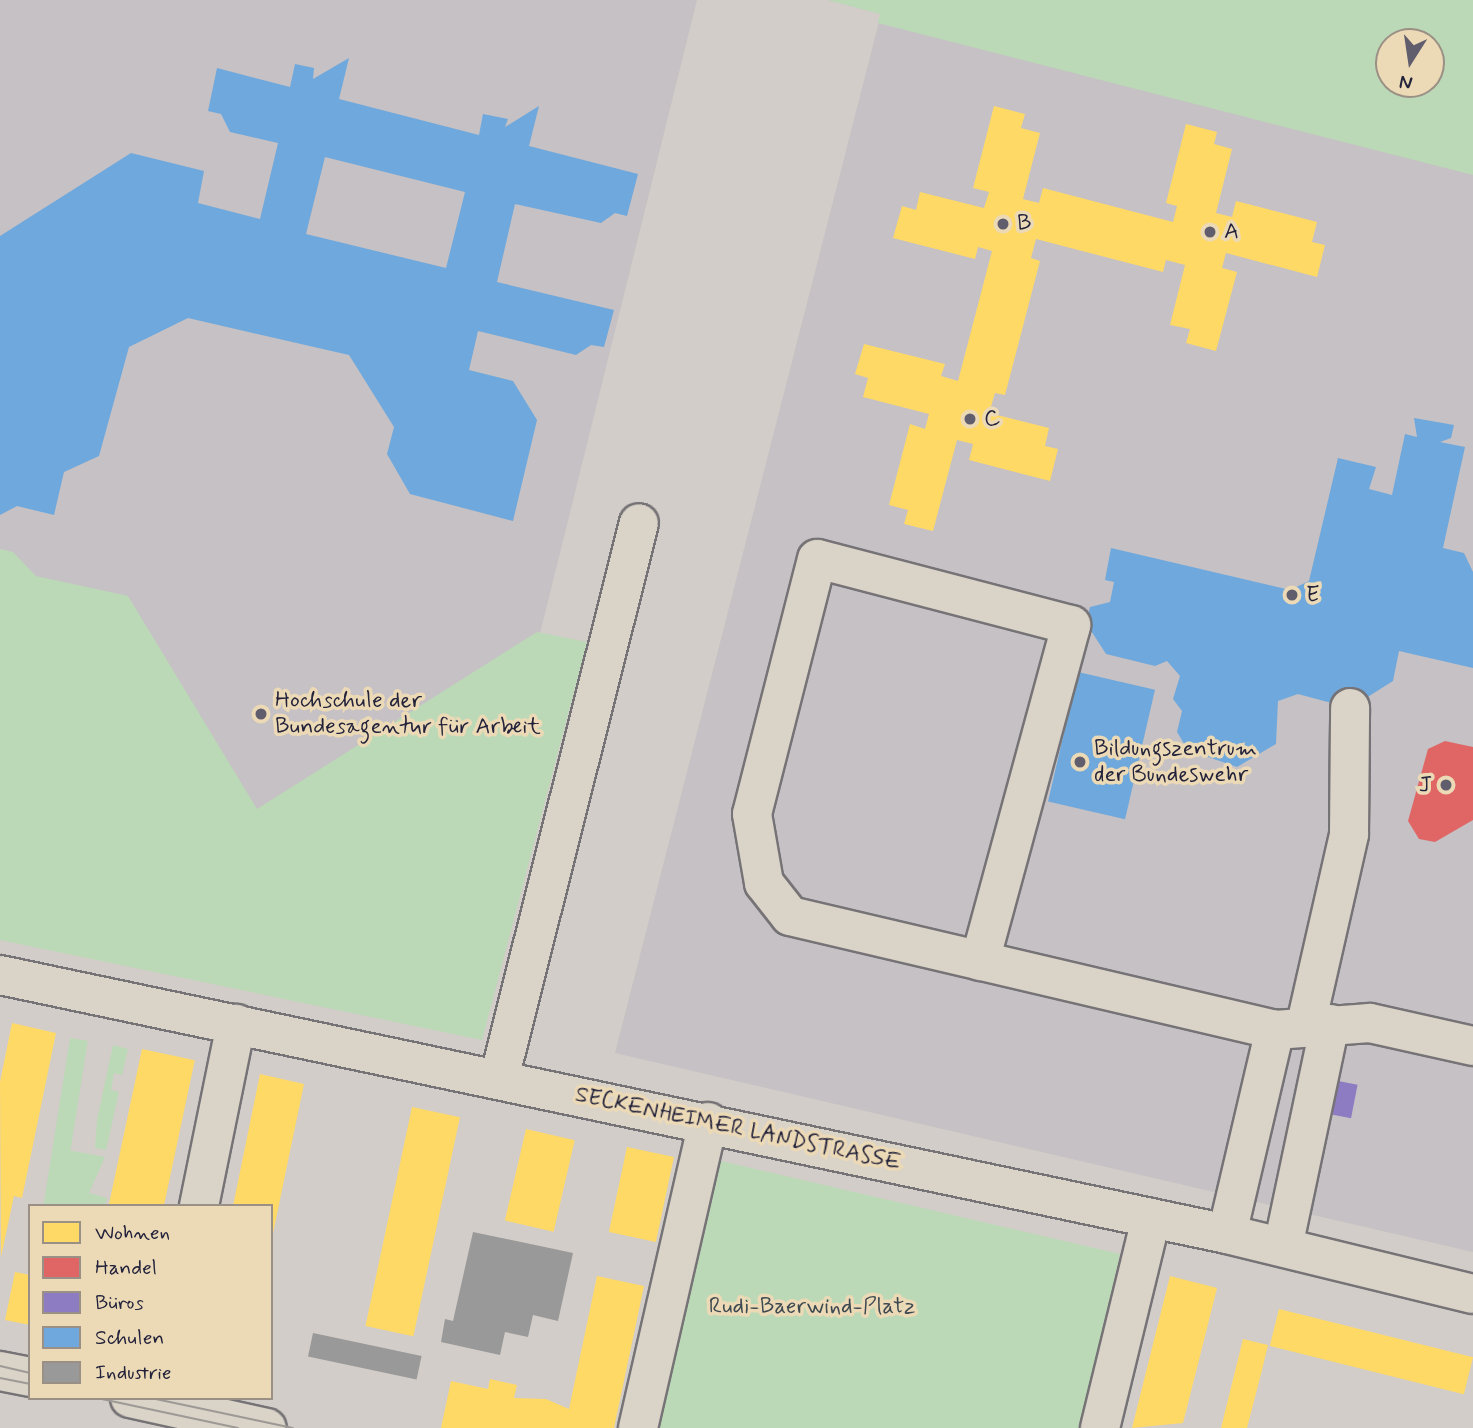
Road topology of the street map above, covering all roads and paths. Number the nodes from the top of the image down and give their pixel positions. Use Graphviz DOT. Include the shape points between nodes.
graph roads {
  1 [pos="639,523"];
  2 [pos="1350,708"];
  3 [pos="980,961"];
  4 [pos="0,975"];
  5 [pos="236,1024"];
  6 [pos="1303,1026"];
  7 [pos="1473,1046"];
  8 [pos="499,1079"];
  9 [pos="708,1122"];
  10 [pos="199,1204"];
  11 [pos="1151,1217"];
  12 [pos="1227,1234"];
  13 [pos="1283,1247"];
  14 [pos="1473,1294"];
  15 [pos="0,1371"];
  16 [pos="28,1377"];
  17 [pos="139,1400"];
  18 [pos="267,1428"];
  19 [pos="638,1428"];
  20 [pos="1100,1428"];
  1 -- 8 [label="main road"];
  2 -- 6 [label="main road" via="1349,834"];
  3 -- 3 [label="main road" via="1071,625 817,559 752,814 764,883 790,916"];
  3 -- 6 [label="main road"];
  4 -- 5 [label="main road, SECKENHEIMER LANDSTRASSE"];
  5 -- 8 [label="main road, SECKENHEIMER LANDSTRASSE"];
  5 -- 10 [label="main road"];
  6 -- 7 [label="main road" via="1370,1023"];
  6 -- 12 [label="main road"];
  6 -- 13 [label="main road"];
  8 -- 9 [label="main road, SECKENHEIMER LANDSTRASSE"];
  9 -- 11 [label="main road, SECKENHEIMER LANDSTRASSE"];
  9 -- 19 [label="main road"];
  11 -- 12 [label="main road, SECKENHEIMER LANDSTRASSE"];
  11 -- 20 [label="main road"];
  12 -- 13 [label="main road, SECKENHEIMER LANDSTRASSE"];
  13 -- 14 [label="main road, SECKENHEIMER LANDSTRASSE"];
  15 -- 16 [label="main road"];
  17 -- 18 [label="main road"];
}
